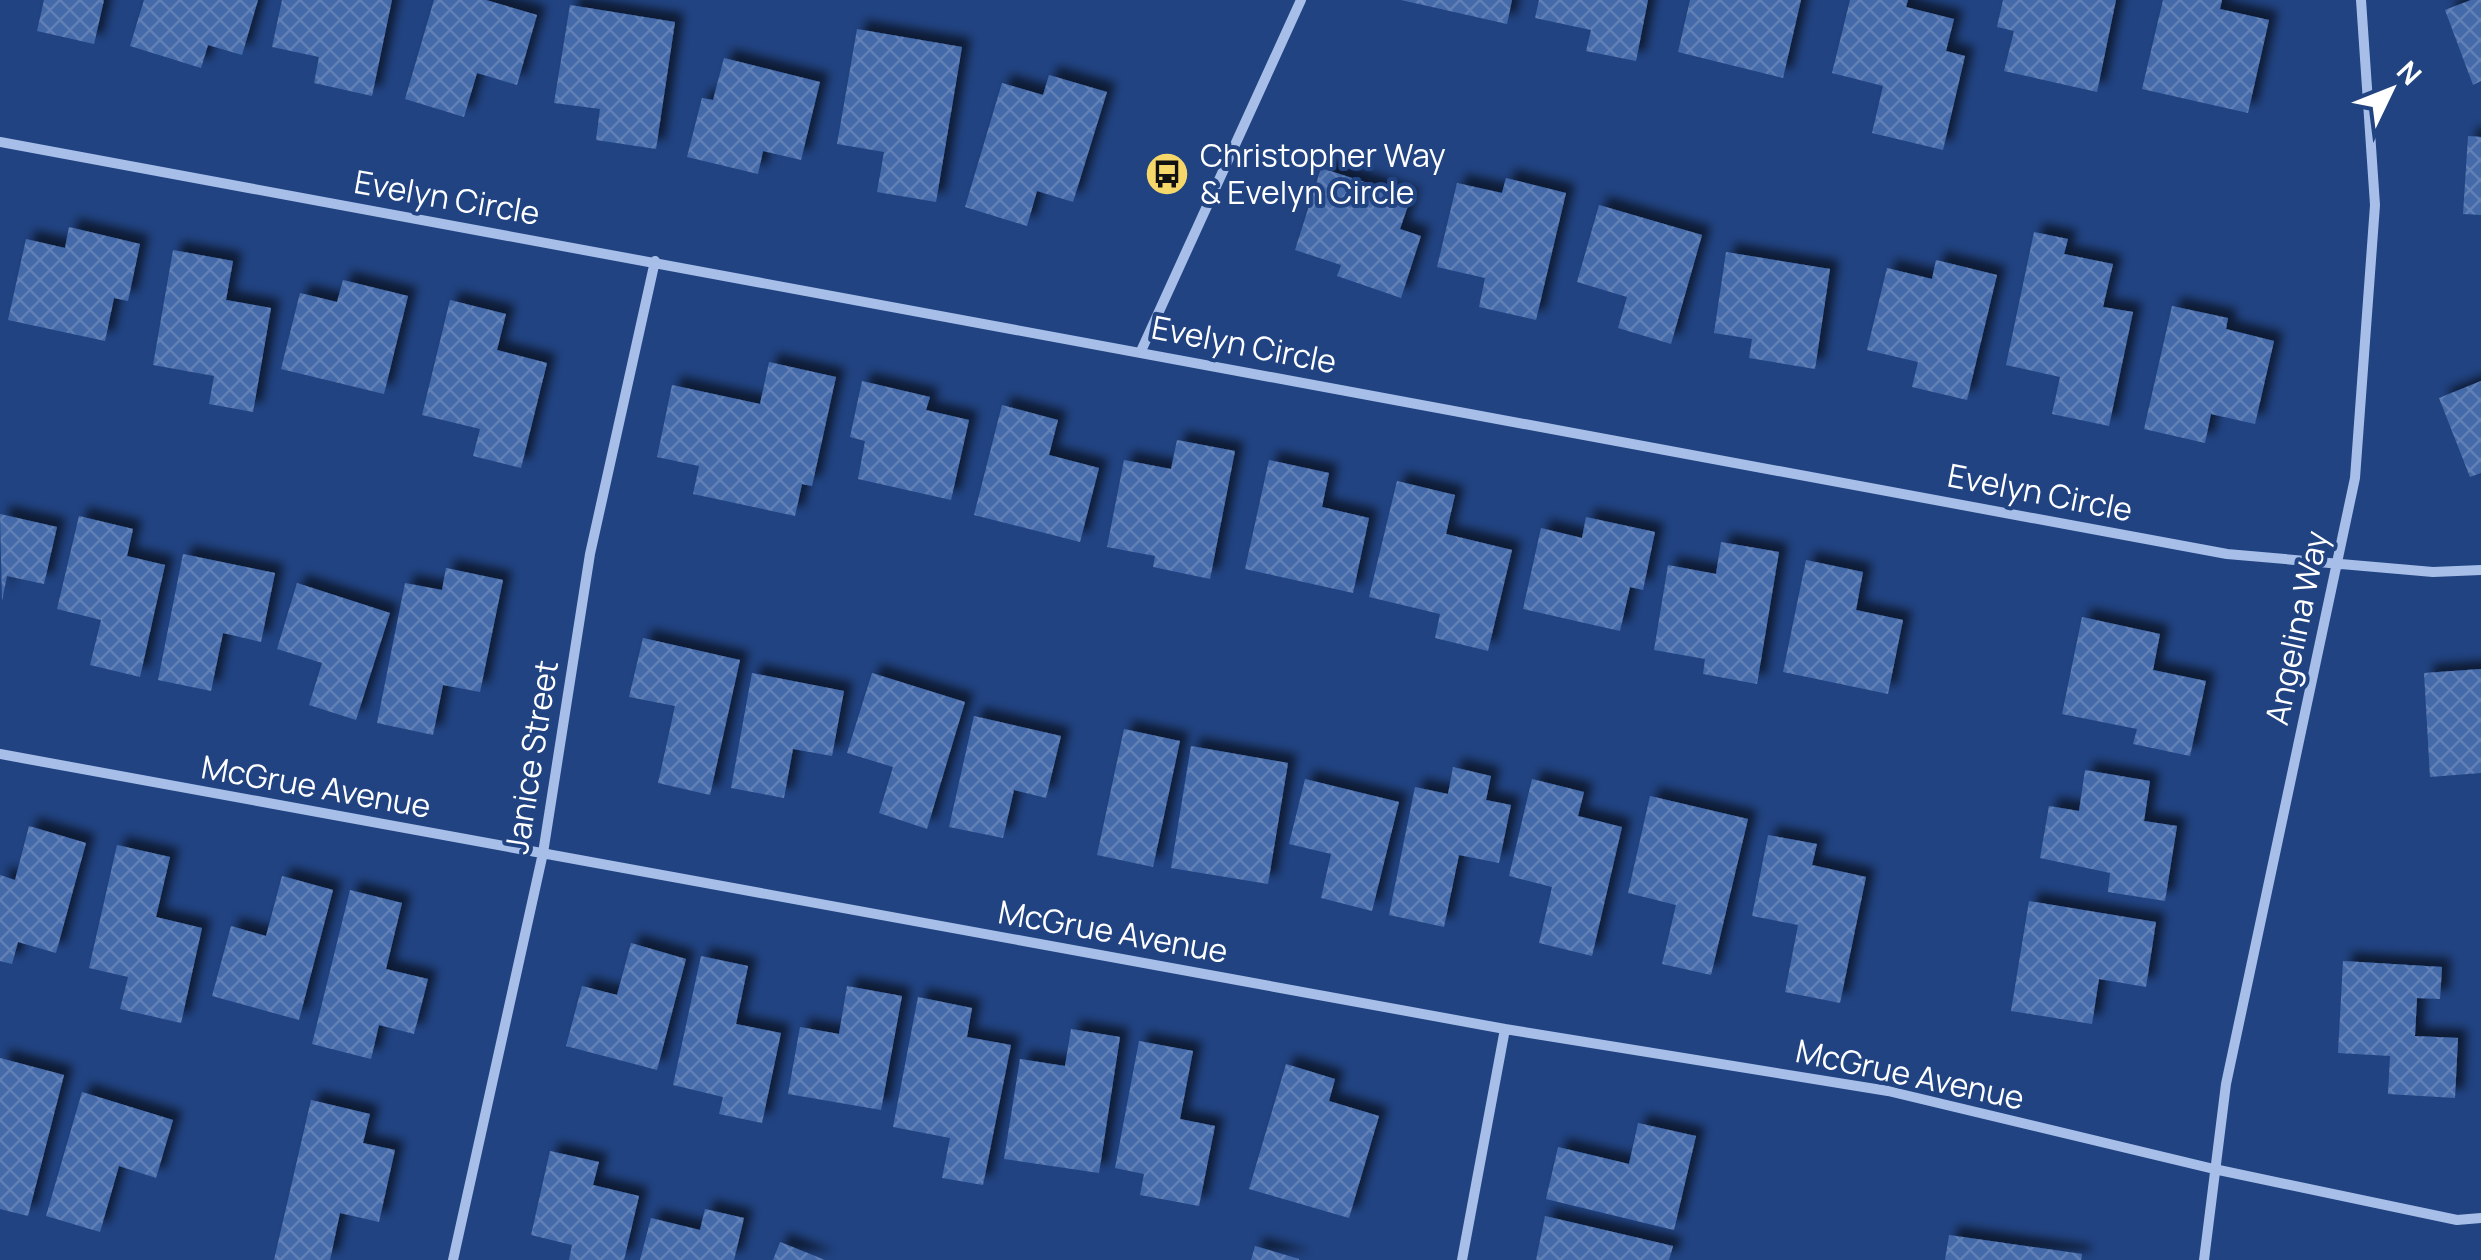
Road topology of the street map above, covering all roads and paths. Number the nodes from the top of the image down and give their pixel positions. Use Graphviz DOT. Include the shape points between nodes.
graph roads {
  1 [pos="1301,0"];
  2 [pos="2362,0"];
  3 [pos="0,142"];
  4 [pos="655,261"];
  5 [pos="1141,351"];
  6 [pos="2336,563"];
  7 [pos="2481,570"];
  8 [pos="0,754"];
  9 [pos="543,853"];
  10 [pos="1504,1029"];
  11 [pos="2214,1169"];
  12 [pos="2481,1218"];
  13 [pos="453,1260"];
  14 [pos="1462,1260"];
  15 [pos="2204,1260"];
  1 -- 5 [label="street"];
  2 -- 6 [label="street, Angelina Way" via="2375,205 2355,478"];
  3 -- 4 [label="street, Evelyn Circle"];
  4 -- 5 [label="street, Evelyn Circle"];
  4 -- 9 [label="street, Janice Street" via="590,554"];
  5 -- 6 [label="street, Evelyn Circle" via="2228,554"];
  6 -- 7 [label="street, Evelyn Circle"];
  6 -- 11 [label="street, Angelina Way" via="2226,1084"];
  8 -- 9 [label="street, McGrue Avenue"];
  9 -- 10 [label="street, McGrue Avenue"];
  9 -- 13 [label="street, Janice Street"];
  10 -- 11 [label="street, McGrue Avenue" via="1888,1092"];
  10 -- 14 [label="street"];
  11 -- 12 [label="street, McGrue Avenue" via="2457,1220"];
  11 -- 15 [label="street, Angelina Way"];
}
